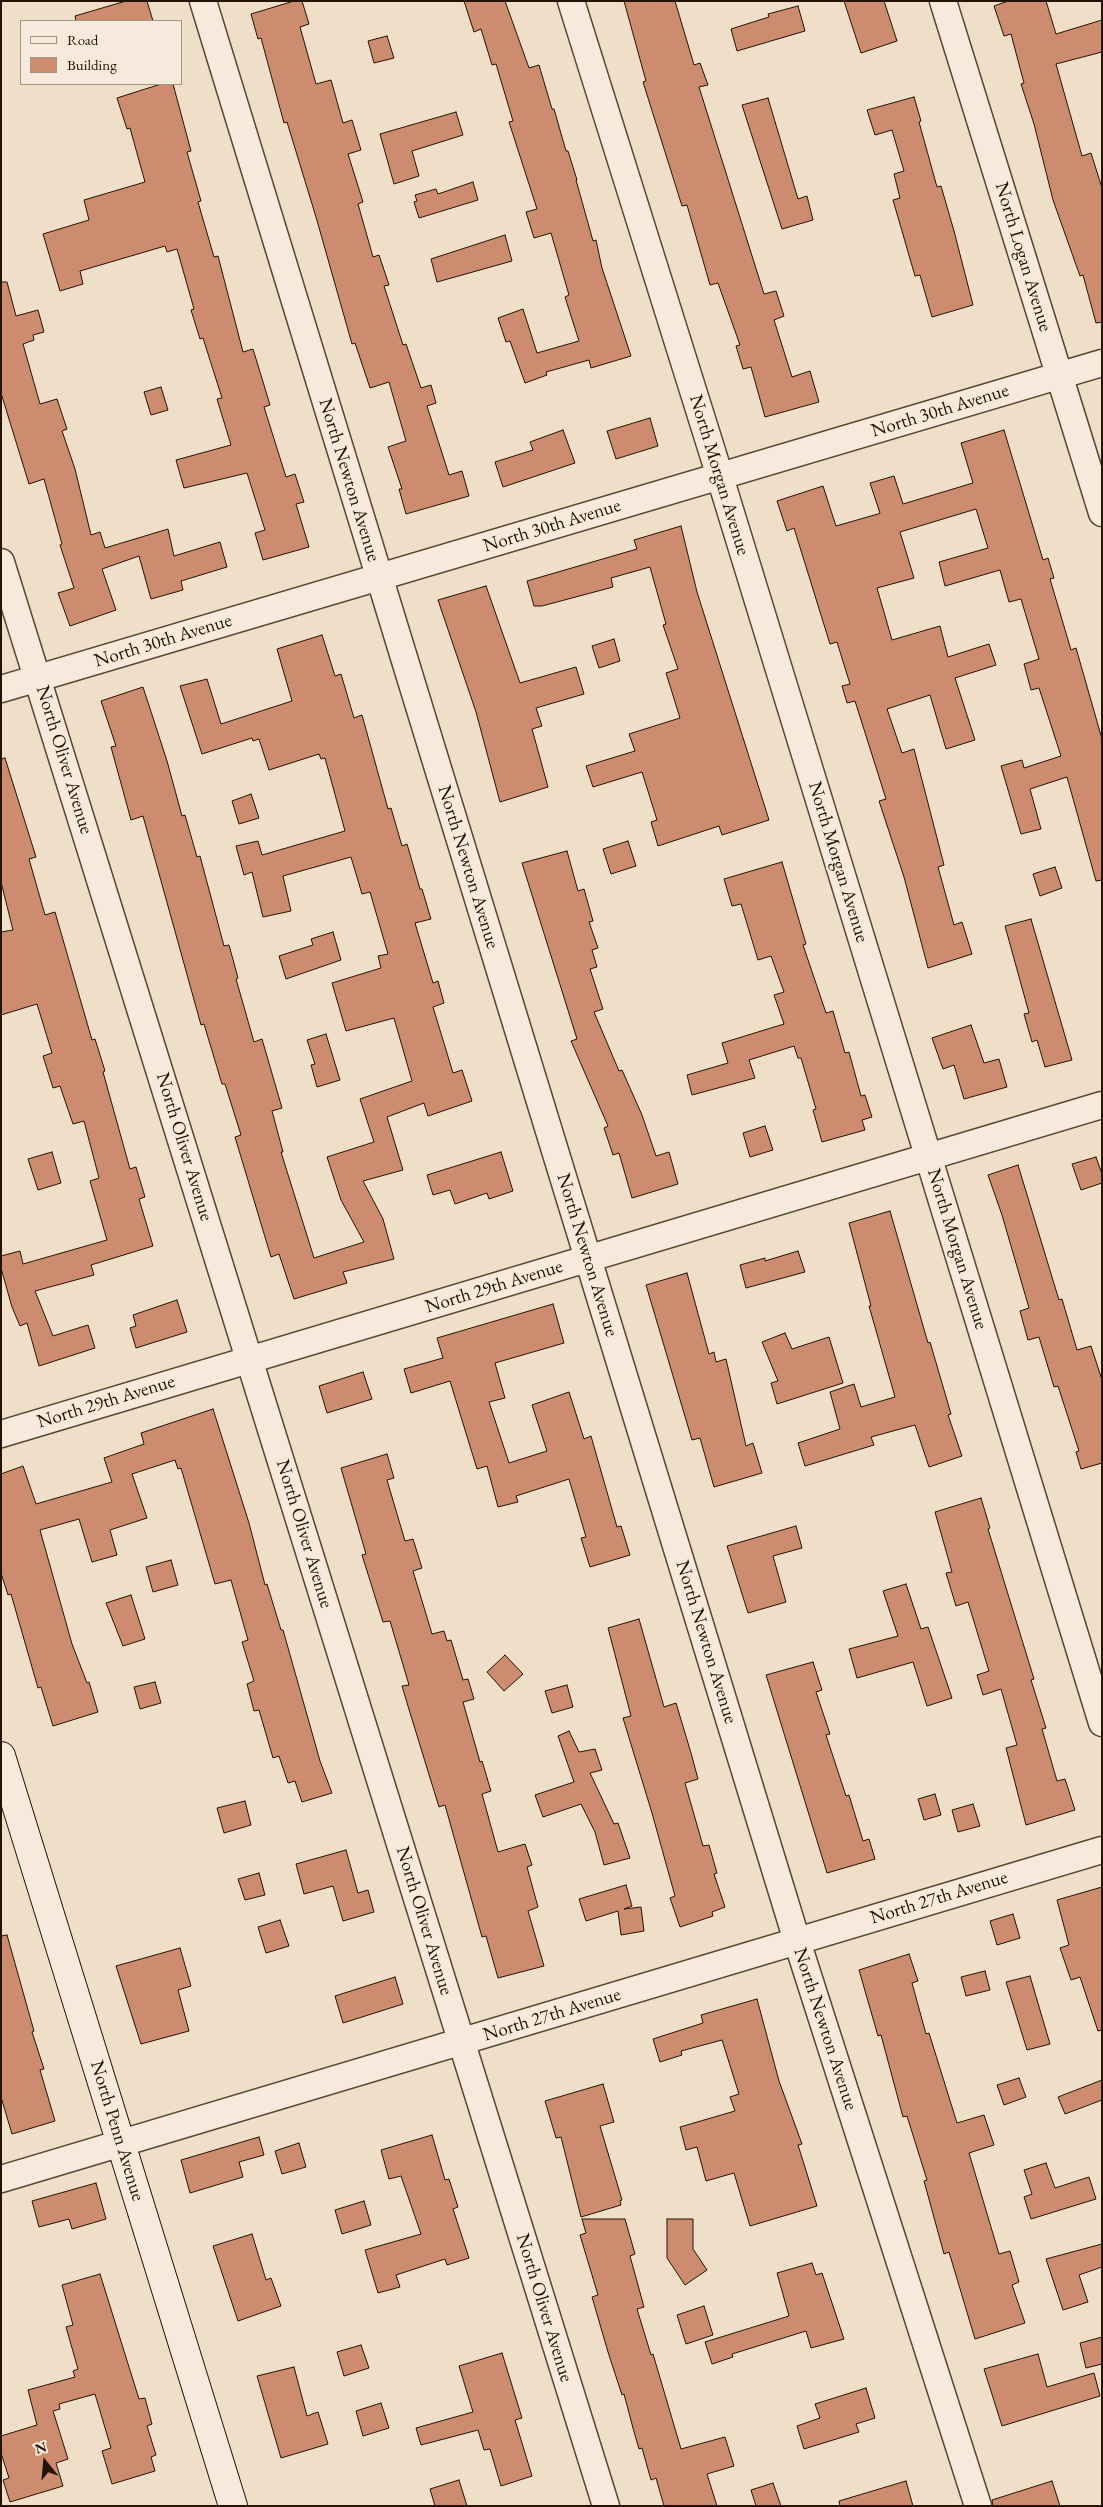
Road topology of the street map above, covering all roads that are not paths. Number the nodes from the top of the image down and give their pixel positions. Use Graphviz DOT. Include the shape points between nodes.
graph roads {
  1 [pos="203,1"];
  2 [pos="571,1"];
  3 [pos="943,1"];
  4 [pos="1102,363"];
  5 [pos="1060,375"];
  6 [pos="719,475"];
  7 [pos="1102,512"];
  8 [pos="1,562"];
  9 [pos="379,578"];
  10 [pos="38,679"];
  11 [pos="1,689"];
  12 [pos="1102,1105"];
  13 [pos="929,1158"];
  14 [pos="588,1259"];
  15 [pos="250,1360"];
  16 [pos="1,1434"];
  17 [pos="1102,1723"];
  18 [pos="1,1756"];
  19 [pos="1102,1850"];
  20 [pos="797,1941"];
  21 [pos="461,2042"];
  22 [pos="121,2143"];
  23 [pos="1,2180"];
  24 [pos="233,2506"];
  25 [pos="606,2506"];
  26 [pos="978,2506"];
  1 -- 9 [label="street, North Newton Avenue"];
  2 -- 6 [label="street, North Morgan Avenue"];
  3 -- 5 [label="street, North Logan Avenue"];
  4 -- 5 [label="street, North 30th Avenue"];
  5 -- 6 [label="street, North 30th Avenue"];
  5 -- 7 [label="street, North Logan Avenue"];
  6 -- 9 [label="street, North 30th Avenue"];
  6 -- 13 [label="street, North Morgan Avenue"];
  8 -- 10 [label="street, North Oliver Avenue"];
  9 -- 10 [label="street, North 30th Avenue"];
  9 -- 14 [label="street, North Newton Avenue"];
  10 -- 11 [label="street, North 30th Avenue"];
  10 -- 15 [label="street, North Oliver Avenue"];
  12 -- 13 [label="street, North 29th Avenue"];
  13 -- 14 [label="street, North 29th Avenue"];
  13 -- 17 [label="street, North Morgan Avenue"];
  14 -- 15 [label="street, North 29th Avenue"];
  14 -- 20 [label="street, North Newton Avenue"];
  15 -- 16 [label="street, North 29th Avenue"];
  15 -- 21 [label="street, North Oliver Avenue"];
  18 -- 22 [label="main road, North Penn Avenue"];
  19 -- 20 [label="street, North 27th Avenue"];
  20 -- 21 [label="street, North 27th Avenue"];
  20 -- 26 [label="street, North Newton Avenue"];
  21 -- 22 [label="street, North 27th Avenue"];
  21 -- 25 [label="street, North Oliver Avenue"];
  22 -- 23 [label="street, North 27th Avenue"];
  22 -- 24 [label="main road, North Penn Avenue"];
}
